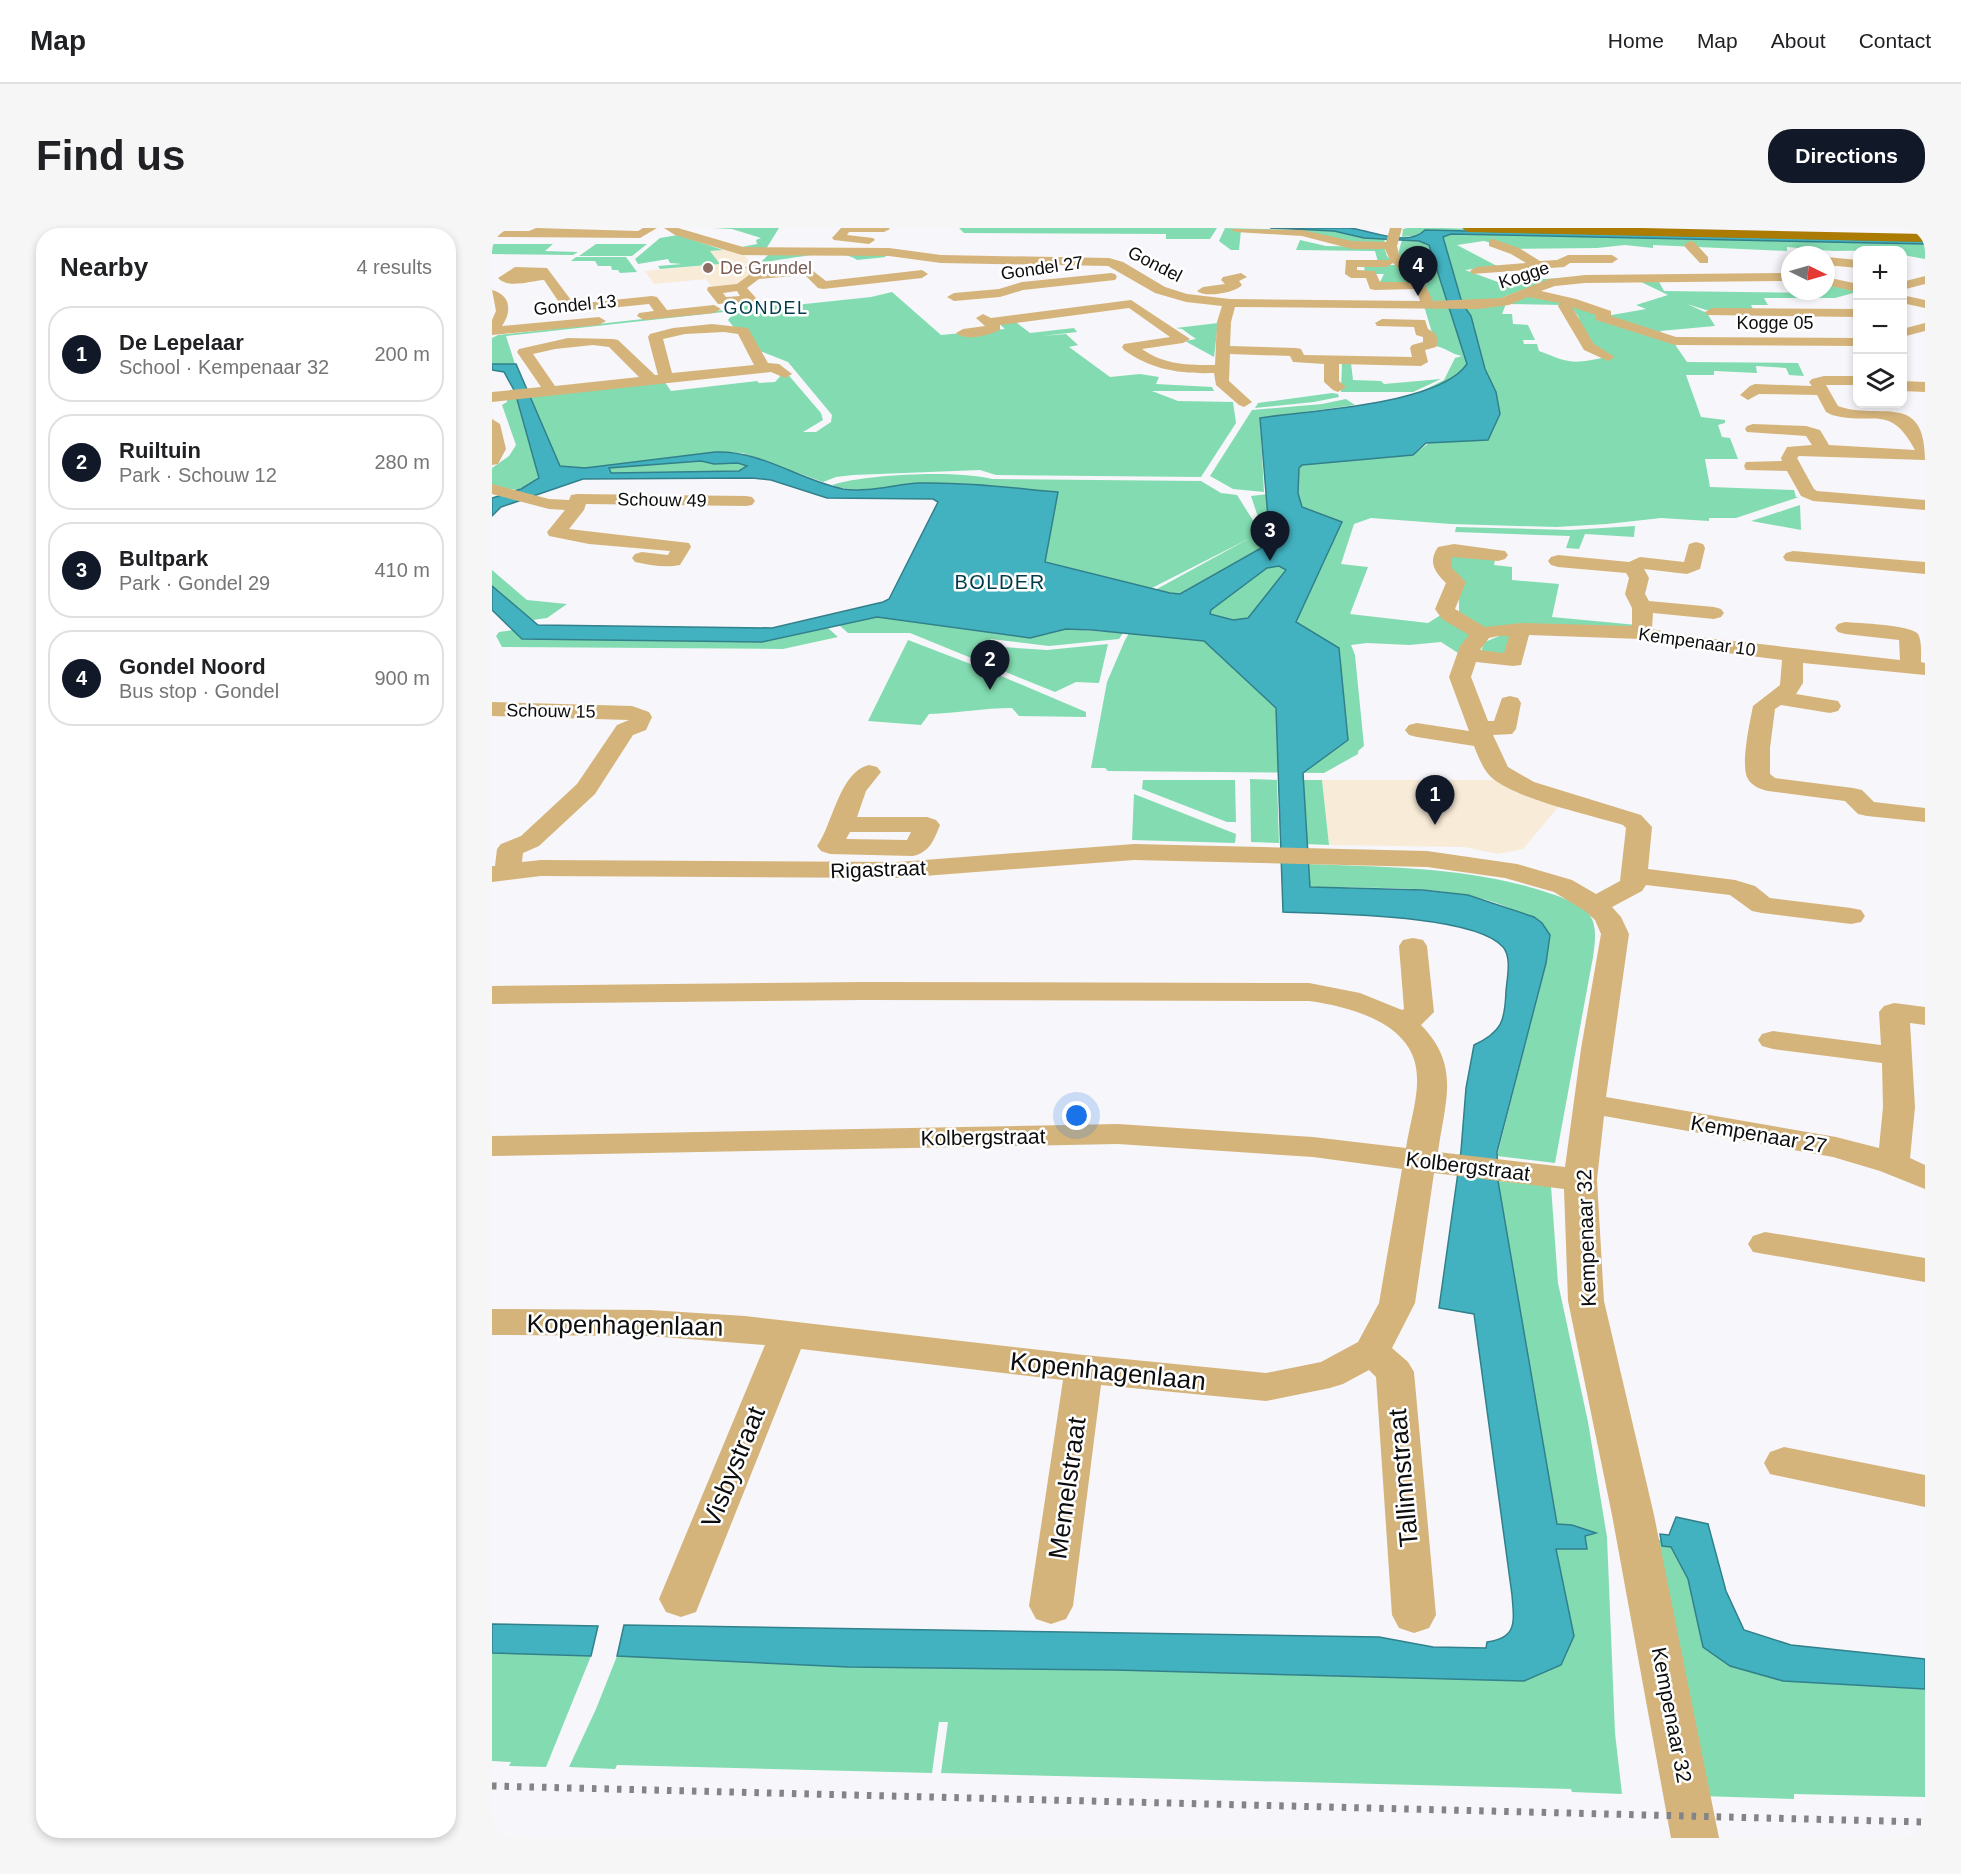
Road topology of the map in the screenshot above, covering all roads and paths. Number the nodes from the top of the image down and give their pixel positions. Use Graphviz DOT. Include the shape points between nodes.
graph roads {
  1 [pos="651,228"];
  2 [pos="670,228"];
  3 [pos="1468,228"];
  4 [pos="1698,228"];
  5 [pos="884,229"];
  6 [pos="1236,229"];
  7 [pos="542,230"];
  8 [pos="1630,230"];
  9 [pos="717,231"];
  10 [pos="1925,232"];
  11 [pos="492,234"];
  12 [pos="689,236"];
  13 [pos="1393,237"];
  14 [pos="1925,238"];
  15 [pos="1493,243"];
  16 [pos="1690,245"];
  17 [pos="752,251"];
  18 [pos="889,252"];
  19 [pos="1124,254"];
  20 [pos="909,255"];
  21 [pos="1063,258"];
  22 [pos="1629,260"];
  23 [pos="1680,260"];
  24 [pos="1835,262"];
  25 [pos="1400,263"];
  26 [pos="1564,263"];
  27 [pos="1536,264"];
  28 [pos="1853,264"];
  29 [pos="849,265"];
  30 [pos="828,267"];
  31 [pos="1045,270"];
  32 [pos="808,271"];
  33 [pos="1476,271"];
  34 [pos="1012,273"];
  35 [pos="922,274"];
  36 [pos="1136,275"];
  37 [pos="756,276"];
  38 [pos="1770,277"];
  39 [pos="1781,277"];
  40 [pos="1242,278"];
  41 [pos="1623,278"];
  42 [pos="875,279"];
  43 [pos="1585,279"];
  44 [pos="1835,283"];
  45 [pos="492,286"];
  46 [pos="1421,286"];
  47 [pos="740,287"];
  48 [pos="1853,287"];
  49 [pos="1781,288"];
  50 [pos="1528,292"];
  51 [pos="1655,292"];
  52 [pos="1170,294"];
  53 [pos="954,297"];
  54 [pos="1186,298"];
  55 [pos="495,299"];
  56 [pos="1907,299"];
  57 [pos="1853,300"];
  58 [pos="1571,302"];
  59 [pos="1230,303"];
  60 [pos="1365,304"];
  61 [pos="1925,304"];
  62 [pos="1433,305"];
  63 [pos="714,309"];
  64 [pos="1196,309"];
  65 [pos="1712,312"];
  66 [pos="1780,312"];
  67 [pos="1853,313"];
  68 [pos="663,314"];
  69 [pos="1224,321"];
  70 [pos="989,322"];
  71 [pos="1907,322"];
  72 [pos="1205,324"];
  73 [pos="1186,326"];
  74 [pos="1925,326"];
  75 [pos="1166,328"];
  76 [pos="492,330"];
  77 [pos="1907,331"];
  78 [pos="963,333"];
  79 [pos="1280,333"];
  80 [pos="1853,342"];
  81 [pos="1223,350"];
  82 [pos="1280,350"];
  83 [pos="1608,357"];
  84 [pos="1331,359"];
  85 [pos="763,368"];
  86 [pos="1221,369"];
  87 [pos="784,374"];
  88 [pos="658,379"];
  89 [pos="1853,381"];
  90 [pos="1907,386"];
  91 [pos="1338,387"];
  92 [pos="1925,387"];
  93 [pos="551,391"];
  94 [pos="1822,391"];
  95 [pos="1748,395"];
  96 [pos="492,398"];
  97 [pos="1244,402"];
  98 [pos="492,423"];
  99 [pos="1753,429"];
  100 [pos="1823,450"];
  101 [pos="492,459"];
  102 [pos="1752,466"];
  103 [pos="1792,466"];
  104 [pos="500,491"];
  105 [pos="577,499"];
  106 [pos="660,500"];
  107 [pos="746,501"];
  108 [pos="1925,506"];
  109 [pos="628,542"];
  110 [pos="1696,548"];
  111 [pos="1498,555"];
  112 [pos="1793,557"];
  113 [pos="642,558"];
  114 [pos="1558,561"];
  115 [pos="1917,567"];
  116 [pos="1633,568"];
  117 [pos="1913,589"];
  118 [pos="1643,606"];
  119 [pos="1714,613"];
  120 [pos="1845,628"];
  121 [pos="1641,633"];
  122 [pos="1482,634"];
  123 [pos="1519,636"];
  124 [pos="1468,655"];
  125 [pos="1792,655"];
  126 [pos="1918,668"];
  127 [pos="1776,697"];
  128 [pos="1510,703"];
  129 [pos="1830,706"];
  130 [pos="492,709"];
  131 [pos="1417,730"];
  132 [pos="1481,733"];
  133 [pos="869,772"];
  134 [pos="1925,815"];
  135 [pos="842,824"];
  136 [pos="830,846"];
  137 [pos="1263,855"];
  138 [pos="500,859"];
  139 [pos="818,871"];
  140 [pos="1633,875"];
  141 [pos="1595,905"];
  142 [pos="1851,916"];
  143 [pos="1413,946"];
  144 [pos="492,995"];
  145 [pos="1925,1016"];
  146 [pos="1402,1024"];
  147 [pos="1773,1040"];
  148 [pos="1897,1056"];
  149 [pos="1589,1104"];
  150 [pos="492,1146"];
  151 [pos="1433,1161"];
  152 [pos="1892,1163"];
  153 [pos="1925,1178"];
  154 [pos="1580,1180"];
  155 [pos="1765,1244"];
  156 [pos="1925,1270"];
  157 [pos="492,1322"];
  158 [pos="788,1335"];
  159 [pos="1372,1351"];
  160 [pos="1084,1369"];
  161 [pos="1784,1463"];
  162 [pos="1925,1491"];
  163 [pos="681,1599"];
  164 [pos="1051,1606"];
  165 [pos="1414,1615"];
  166 [pos="1695,1838"];
  1 -- 7 [label="street" via="640,235"];
  2 -- 12 [label="street, Gondel"];
  3 -- 8 [label="main road"];
  4 -- 10 [label="main road"];
  5 -- 18 [label="street" via="846,229 838,238 897,241"];
  6 -- 13 [label="street" via="1302,232 1300,239 1328,245"];
  7 -- 11 [label="street" via="531,235"];
  8 -- 14 [label="main road"];
  9 -- 12 [label="street"];
  12 -- 17 [label="street, Gondel"];
  13 -- 25 [label="street" via="1391,254"];
  15 -- 27 [label="street"];
  16 -- 23 [label="street" via="1709,260"];
  17 -- 18 [label="street, Gondel"];
  17 -- 37 [label="street" via="750,265"];
  18 -- 20 [label="street, Gondel"];
  19 -- 21 [label="street" via="1068,248"];
  20 -- 21 [label="street, Gondel" via="960,259"];
  20 -- 35 [label="street" via="909,263"];
  21 -- 36 [label="street, Gondel" via="1109,262"];
  22 -- 26 [label="street" via="1568,259"];
  24 -- 28 [label="street"];
  25 -- 46 [label="street"];
  25 -- 46 [label="street" via="1350,263 1352,274 1371,274 1375,286"];
  26 -- 27 [label="street"];
  26 -- 43 [label="street"];
  27 -- 33 [label="street"];
  29 -- 42 [label="street" via="860,264"];
  30 -- 32 [label="street"];
  31 -- 34 [label="street, Gondel 27"];
  32 -- 37 [label="street"];
  32 -- 42 [label="street" via="824,287"];
  35 -- 42 [label="street"];
  35 -- 53 [label="street"];
  36 -- 52 [label="street, Gondel"];
  36 -- 53 [label="street, Gondel 27"];
  37 -- 47 [label="street"];
  38 -- 39 [label="street, Kogge"];
  38 -- 41 [label="street, Kogge"];
  38 -- 49 [label="street"];
  40 -- 52 [label="street" via="1227,280 1236,285 1233,287"];
  41 -- 43 [label="street, Kogge"];
  41 -- 51 [label="street"];
  43 -- 50 [label="street, Kogge" via="1554,282"];
  44 -- 48 [label="street"];
  45 -- 68 [label="street, Gondel 13" via="507,280 504,278 515,270 543,271 570,308 652,300"];
  46 -- 62 [label="street"];
  50 -- 58 [label="street"];
  50 -- 62 [label="street, Kogge" via="1504,302"];
  52 -- 54 [label="street, Gondel"];
  53 -- 70 [label="street"];
  54 -- 59 [label="street, Gondel"];
  54 -- 64 [label="street" via="1183,301"];
  55 -- 76 [label="street" via="503,316"];
  56 -- 61 [label="street"];
  57 -- 66 [label="street" via="1769,299"];
  58 -- 80 [label="street, Kogge 05" via="1664,339"];
  58 -- 83 [label="street" via="1565,306 1589,347"];
  59 -- 60 [label="street, Gondel"];
  59 -- 69 [label="street"];
  60 -- 62 [label="street, Gondel"];
  60 -- 84 [label="street" via="1369,322 1420,323 1421,332 1429,334 1431,344 1417,348 1421,362"];
  63 -- 68 [label="street, Gondel 13"];
  65 -- 66 [label="street"];
  66 -- 67 [label="street"];
  68 -- 76 [label="street, Gondel 13"];
  69 -- 72 [label="street"];
  69 -- 81 [label="street"];
  70 -- 75 [label="street" via="1131,304"];
  70 -- 78 [label="street" via="995,327"];
  71 -- 74 [label="street"];
  73 -- 75 [label="street"];
  74 -- 77 [label="street"];
  75 -- 86 [label="street" via="1183,339 1129,346 1143,358 1168,368"];
  79 -- 82 [label="street"];
  81 -- 82 [label="street"];
  81 -- 86 [label="street"];
  82 -- 84 [label="street" via="1296,351 1298,359"];
  84 -- 91 [label="street" via="1332,381"];
  85 -- 87 [label="street" via="778,367"];
  85 -- 88 [label="street"];
  85 -- 88 [label="street" via="743,331 730,328 680,332 655,337"];
  86 -- 97 [label="street" via="1221,382"];
  88 -- 93 [label="street"];
  88 -- 93 [label="street" via="613,343 584,342 524,352"];
  89 -- 94 [label="street" via="1817,382"];
  90 -- 92 [label="street"];
  93 -- 96 [label="street"];
  94 -- 95 [label="street" via="1755,389"];
  94 -- 100 [label="street" via="1838,412 1896,416 1911,427 1924,451 1923,455"];
  98 -- 101 [label="street" via="498,449"];
  99 -- 100 [label="street" via="1814,433"];
  100 -- 103 [label="street" via="1793,451 1789,458"];
  102 -- 103 [label="street"];
  103 -- 108 [label="street" via="1813,496"];
  104 -- 109 [label="street" via="560,506 578,506 556,532"];
  105 -- 106 [label="street, Schouw 49"];
  106 -- 107 [label="street, Schouw 49"];
  106 -- 109 [label="street"];
  109 -- 113 [label="street" via="672,546 673,561"];
  110 -- 116 [label="street" via="1693,565 1687,568 1640,563"];
  111 -- 122 [label="street" via="1445,551 1440,562 1456,582 1445,609"];
  112 -- 115 [label="street"];
  114 -- 116 [label="street"];
  115 -- 117 [label="street"];
  116 -- 118 [label="street" via="1639,578 1635,594"];
  118 -- 119 [label="street"];
  118 -- 121 [label="street"];
  120 -- 126 [label="street, Kempenaar 10" via="1909,636"];
  121 -- 122 [label="street, Kempenaar 10" via="1498,630"];
  121 -- 125 [label="street, Kempenaar 10"];
  122 -- 124 [label="street" via="1470,646"];
  123 -- 124 [label="street" via="1513,660"];
  124 -- 132 [label="street" via="1460,677"];
  125 -- 126 [label="street, Kempenaar 10"];
  125 -- 127 [label="street" via="1794,681 1788,692"];
  127 -- 129 [label="street"];
  127 -- 134 [label="street" via="1764,706 1758,748 1758,776 1768,784 1853,795 1867,809"];
  128 -- 132 [label="street" via="1504,729"];
  130 -- 138 [label="street, Schouw 15" via="633,713 642,717 638,725 625,730 586,789 530,841"];
  131 -- 132 [label="street"];
  132 -- 140 [label="street" via="1491,760 1508,778 1525,787 1632,820 1639,827"];
  133 -- 135 [label="street" via="854,790"];
  135 -- 136 [label="street"];
  135 -- 136 [label="street" via="927,825 913,848"];
  136 -- 139 [label="street"];
  137 -- 139 [label="street, Rigastraat" via="1134,852 898,870"];
  137 -- 141 [label="street, Kempenaar 32" via="1476,864 1563,886"];
  138 -- 139 [label="street, Rigastraat" via="541,868"];
  140 -- 141 [label="street" via="1632,885"];
  140 -- 142 [label="street" via="1736,888 1762,905"];
  141 -- 149 [label="street, Kempenaar 32" via="1607,917 1615,934"];
  143 -- 146 [label="street" via="1419,1012"];
  144 -- 146 [label="street" via="1309,992 1352,999"];
  145 -- 148 [label="street" via="1894,1012"];
  146 -- 151 [label="street" via="1427,1051 1431,1065"];
  147 -- 148 [label="street"];
  148 -- 152 [label="street" via="1899,1090"];
  149 -- 152 [label="street, Kempenaar 27" via="1836,1147"];
  149 -- 154 [label="street, Kempenaar 32"];
  150 -- 151 [label="street, Kolbergstraat" via="1118,1134 1313,1147"];
  151 -- 154 [label="street, Kolbergstraat"];
  151 -- 159 [label="street" via="1397,1302"];
  152 -- 153 [label="street, Kempenaar 27"];
  154 -- 166 [label="street, Kempenaar 32" via="1586,1300 1633,1515"];
  155 -- 156 [label="street"];
  157 -- 158 [label="street, Kopenhagenlaan" via="650,1323"];
  158 -- 160 [label="street, Kopenhagenlaan"];
  158 -- 163 [label="street, Visbystraat"];
  159 -- 160 [label="street, Kopenhagenlaan" via="1330,1374 1266,1387"];
  159 -- 165 [label="street, Tallinnstraat" via="1395,1372"];
  160 -- 164 [label="street, Memelstraat"];
  161 -- 162 [label="street"];
}
